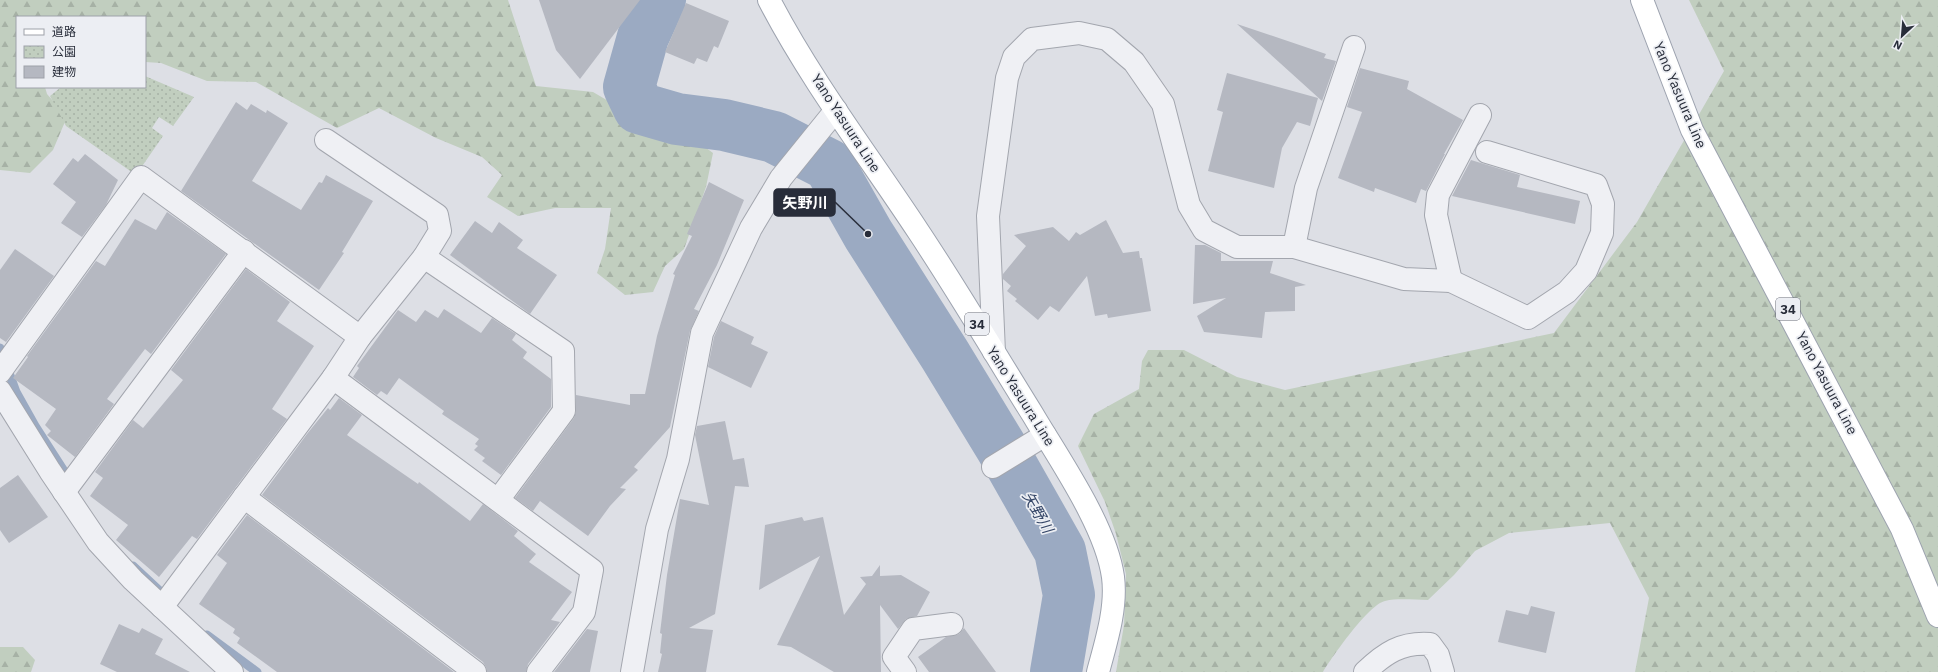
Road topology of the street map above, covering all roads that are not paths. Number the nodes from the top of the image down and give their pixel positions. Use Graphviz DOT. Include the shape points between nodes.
graph roads {
  1 [pos="770,0"];
  2 [pos="1642,0"];
  3 [pos="1354,47"];
  4 [pos="836,110"];
  5 [pos="1480,115"];
  6 [pos="326,140"];
  7 [pos="1487,152"];
  8 [pos="1294,247"];
  9 [pos="244,251"];
  10 [pos="424,257"];
  11 [pos="1450,281"];
  12 [pos="360,337"];
  13 [pos="994,352"];
  14 [pos="0,372"];
  15 [pos="333,378"];
  16 [pos="0,390"];
  17 [pos="1045,435"];
  18 [pos="993,467"];
  19 [pos="64,492"];
  20 [pos="244,497"];
  21 [pos="498,500"];
  22 [pos="162,608"];
  23 [pos="1938,616"];
  24 [pos="952,624"];
  25 [pos="230,671"];
  26 [pos="475,672"];
  27 [pos="538,672"];
  28 [pos="632,672"];
  29 [pos="905,672"];
  30 [pos="1098,672"];
  31 [pos="1365,672"];
  32 [pos="1443,672"];
  1 -- 4 [label="main road, Yano Yasuura Line / 34" via="780,21"];
  2 -- 23 [label="main road, Yano Yasuura Line / 34" via="1692,130 1902,529"];
  3 -- 8 [label="street" via="1306,188"];
  4 -- 13 [label="main road, Yano Yasuura Line / 34" via="919,232"];
  4 -- 28 [label="street" via="781,178 751,228 702,333 678,459 657,529"];
  5 -- 11 [label="street" via="1438,195 1436,215"];
  6 -- 10 [label="street" via="437,215 440,231"];
  7 -- 11 [label="street" via="1596,185 1604,204 1602,233 1586,271 1568,292 1528,318"];
  8 -- 11 [label="street" via="1404,279"];
  8 -- 13 [label="street" via="1237,247 1204,230 1189,205 1163,104 1134,62 1107,39 1079,33 1032,39 1014,57 1008,78 988,216"];
  9 -- 12 [label="street"];
  9 -- 14 [label="street" via="141,177"];
  9 -- 19 [label="street"];
  10 -- 12 [label="street"];
  10 -- 21 [label="street" via="563,351 564,411"];
  12 -- 15 [label="street"];
  13 -- 17 [label="main road, Yano Yasuura Line / 34"];
  15 -- 20 [label="street"];
  15 -- 21 [label="street"];
  16 -- 19 [label="street"];
  17 -- 18 [label="street"];
  17 -- 30 [label="main road, Yano Yasuura Line / 34" via="1098,530 1113,578 1112,622"];
  19 -- 22 [label="street" via="98,542"];
  20 -- 22 [label="street"];
  20 -- 26 [label="street"];
  21 -- 27 [label="street" via="592,570 584,612"];
  22 -- 25 [label="street"];
  24 -- 29 [label="street" via="913,629 894,657"];
  31 -- 32 [label="street" via="1384,654 1402,646 1419,643 1430,644 1438,655"];
}
